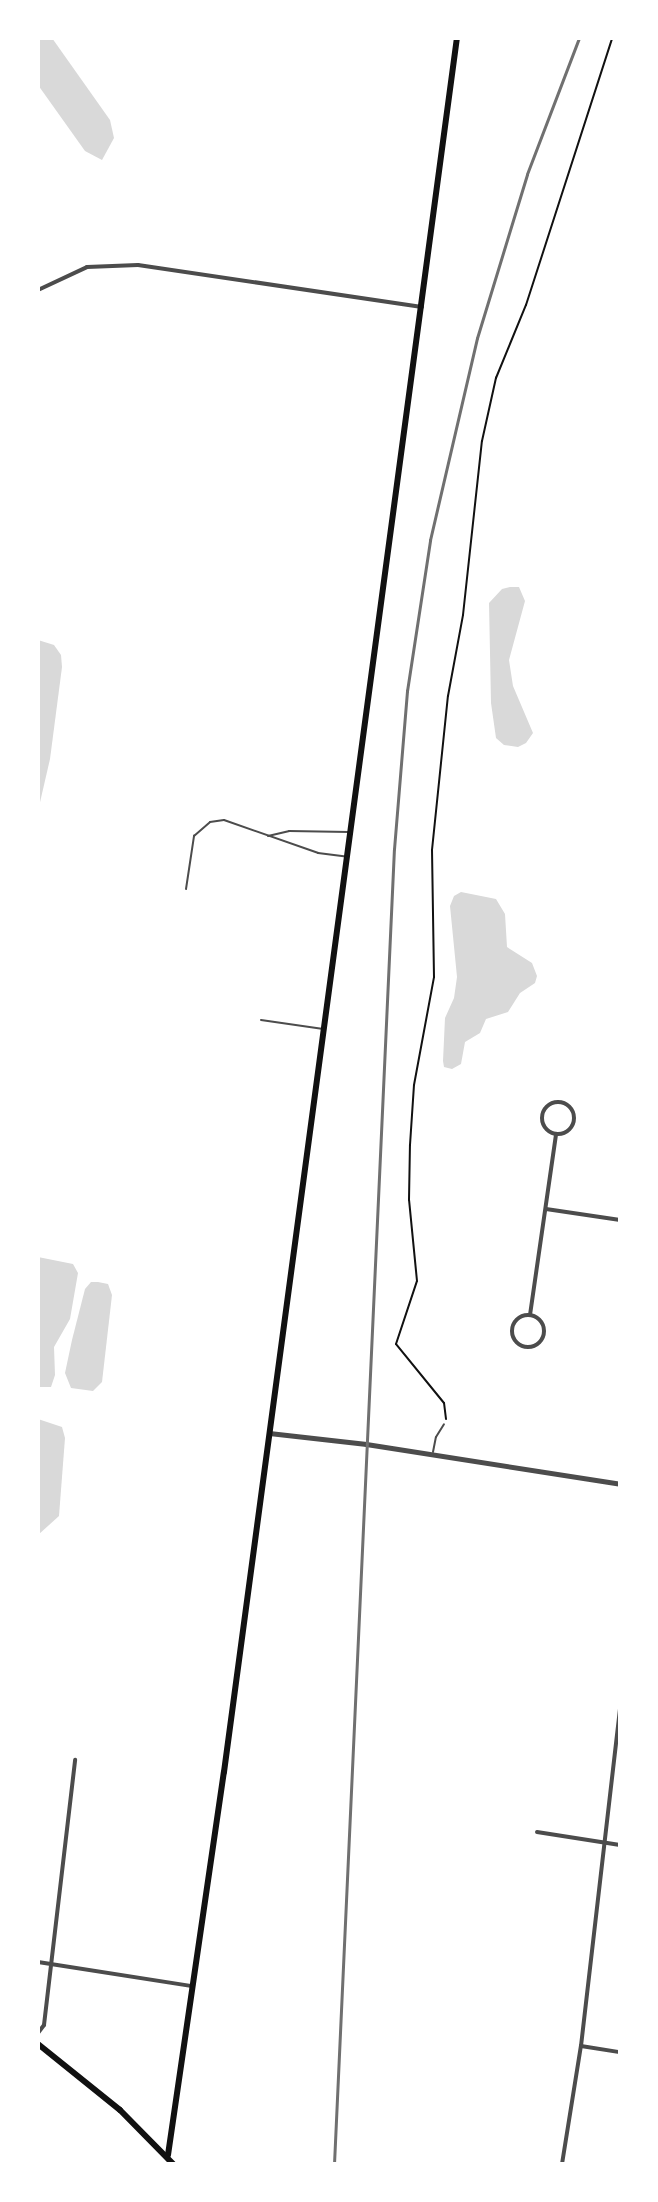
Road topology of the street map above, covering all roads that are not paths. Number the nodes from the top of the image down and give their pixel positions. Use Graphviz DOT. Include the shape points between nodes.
graph roads {
  1 [pos="457,38"];
  2 [pos="38,290"];
  3 [pos="422,307"];
  4 [pos="351,832"];
  5 [pos="267,836"];
  6 [pos="348,857"];
  7 [pos="186,889"];
  8 [pos="261,1020"];
  9 [pos="324,1029"];
  10 [pos="556,1134"];
  11 [pos="546,1209"];
  12 [pos="620,1220"];
  13 [pos="530,1315"];
  14 [pos="444,1424"];
  15 [pos="269,1433"];
  16 [pos="433,1453"];
  17 [pos="620,1484"];
  18 [pos="620,1707"];
  19 [pos="75,1760"];
  20 [pos="537,1832"];
  21 [pos="602,1843"];
  22 [pos="620,1845"];
  23 [pos="38,1962"];
  24 [pos="50,1964"];
  25 [pos="192,1986"];
  26 [pos="38,2033"];
  27 [pos="38,2044"];
  28 [pos="581,2046"];
  29 [pos="620,2052"];
  30 [pos="168,2155"];
  31 [pos="161,2164"];
  32 [pos="173,2164"];
  33 [pos="562,2164"];
  1 -- 3 [label="main road"];
  2 -- 3 [label="street" via="87,267 138,265"];
  3 -- 4 [label="main road"];
  4 -- 5 [label="lane"];
  4 -- 6 [label="main road"];
  5 -- 6 [label="lane"];
  5 -- 7 [label="lane" via="224,820 210,822 194,836"];
  6 -- 9 [label="main road"];
  8 -- 9 [label="lane"];
  9 -- 15 [label="main road"];
  10 -- 10 [label="street" via="567,1131 573,1121 571,1109 559,1102 545,1108 542,1119"];
  10 -- 11 [label="street"];
  11 -- 12 [label="street"];
  11 -- 13 [label="street"];
  13 -- 13 [label="street" via="519,1318 513,1332 526,1347 537,1344 544,1334 541,1322"];
  14 -- 16 [label="lane"];
  15 -- 16 [label="street"];
  15 -- 25 [label="main road"];
  16 -- 17 [label="street"];
  18 -- 21 [label="street"];
  19 -- 24 [label="street"];
  20 -- 21 [label="street"];
  21 -- 22 [label="street"];
  21 -- 28 [label="street"];
  23 -- 24 [label="street"];
  24 -- 25 [label="street"];
  24 -- 26 [label="street" via="44,2025"];
  25 -- 30 [label="main road"];
  27 -- 30 [label="main road"];
  28 -- 29 [label="street"];
  28 -- 33 [label="street"];
  30 -- 31 [label="street"];
  30 -- 32 [label="main road"];
}
